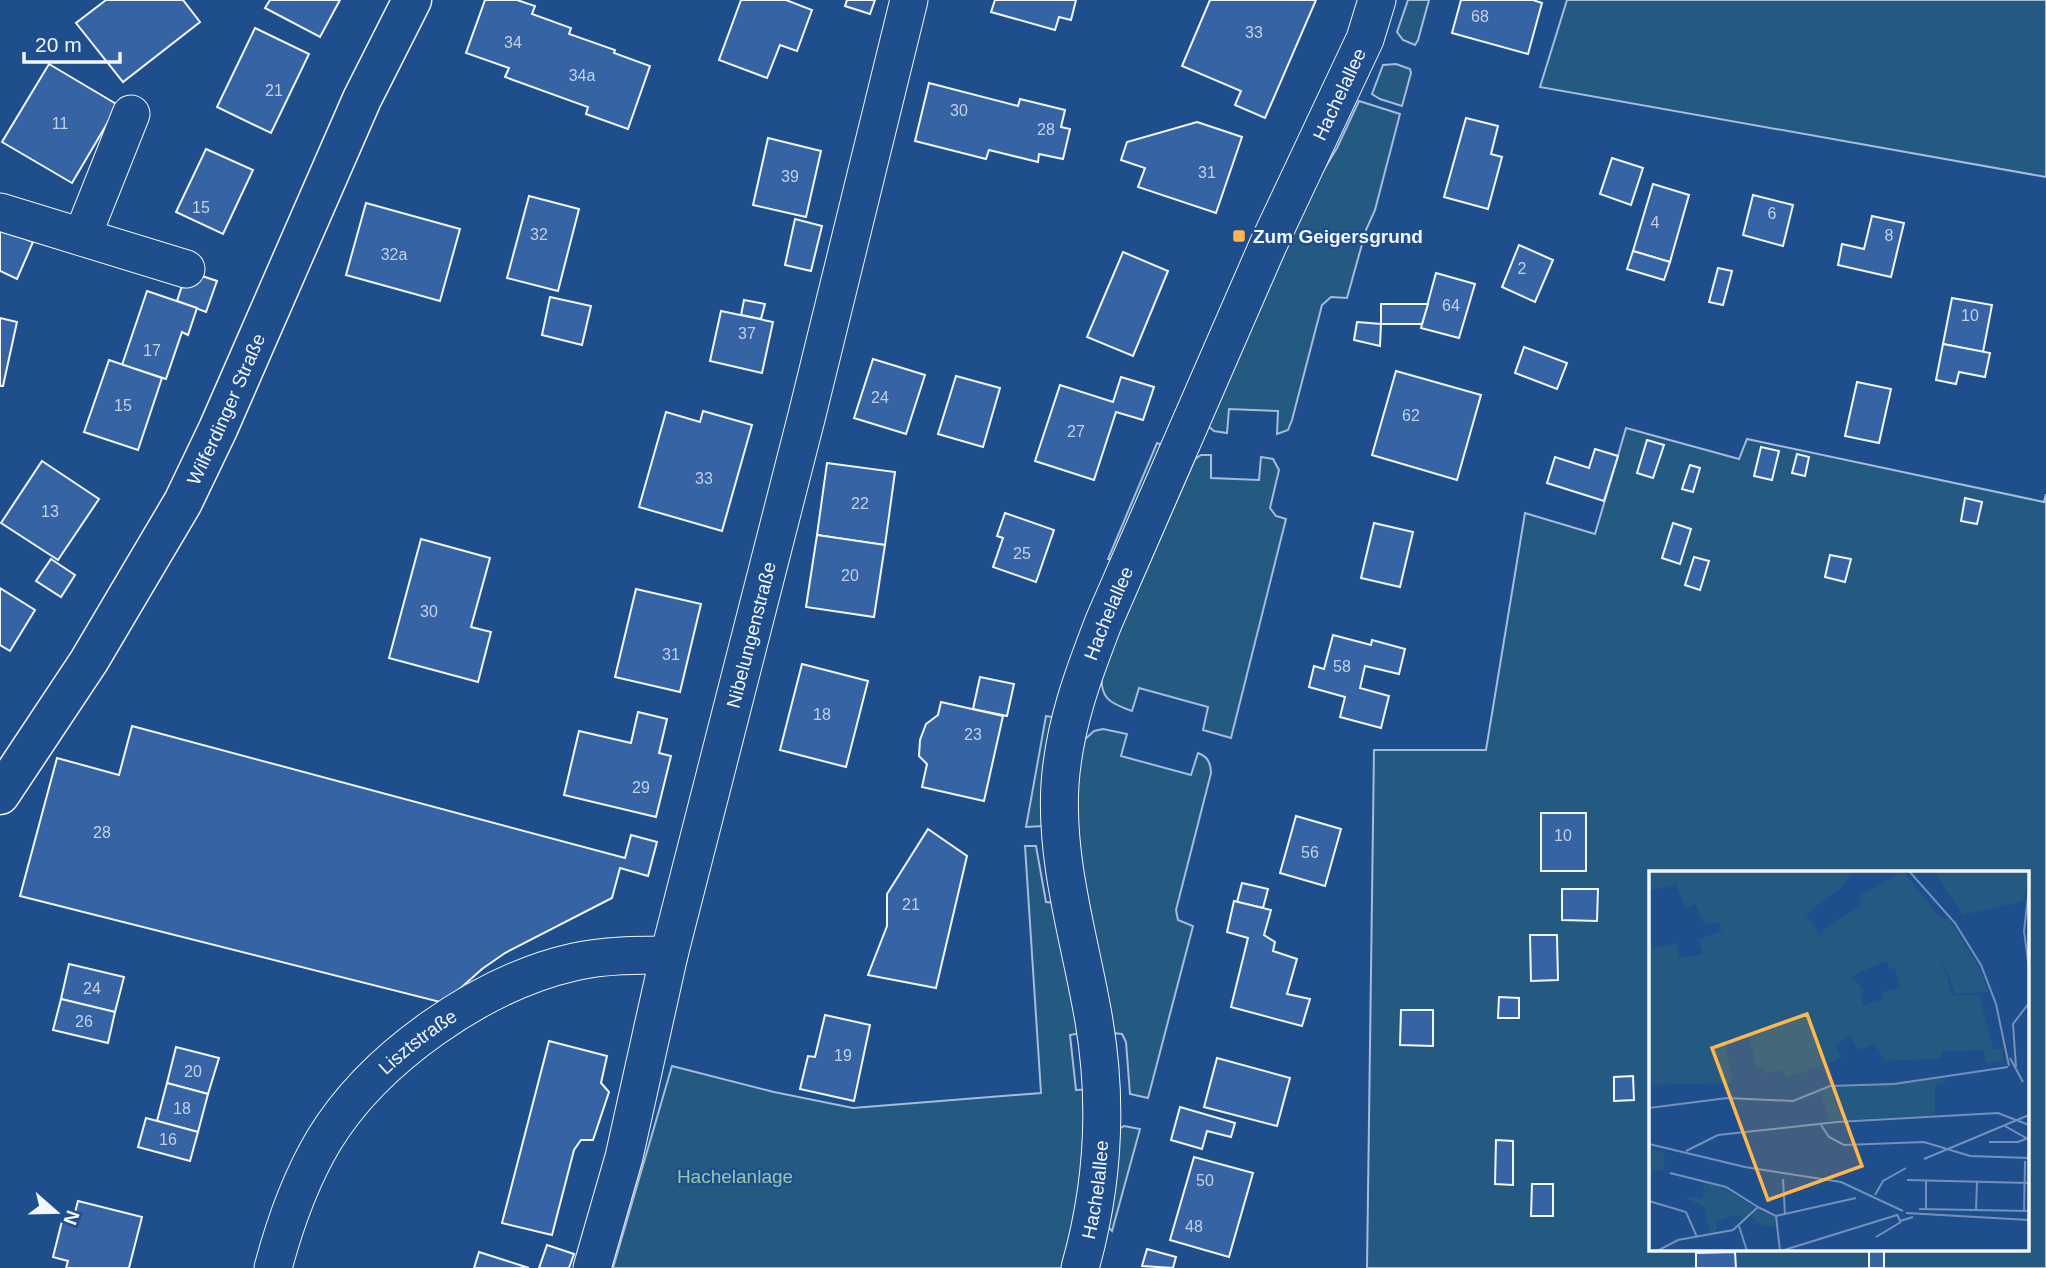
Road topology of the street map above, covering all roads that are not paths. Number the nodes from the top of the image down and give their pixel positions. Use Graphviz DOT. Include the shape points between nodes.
graph roads {
  1 [pos="412,0"];
  2 [pos="909,0"];
  3 [pos="1377,0"];
  4 [pos="131,114"];
  5 [pos="0,212"];
  6 [pos="82,237"];
  7 [pos="186,269"];
  8 [pos="0,795"];
  9 [pos="669,955"];
  10 [pos="273,1268"];
  11 [pos="592,1268"];
  12 [pos="1080,1268"];
  1 -- 8 [label="main road, Wilferdinger Straße" via="362,99 183,502 89,661"];
  2 -- 9 [label="street, Nibelungenstraße"];
  3 -- 12 [label="street, Hachelallee" via="1364,39 1268,245 1104,621 1066,728 1060,787 1064,864 1094,1023 1103,1106 1097,1186"];
  4 -- 6 [label="street"];
  5 -- 6 [label="street"];
  6 -- 7 [label="street"];
  9 -- 10 [label="street, Lisztstraße" via="575,961 528,976 458,1012 391,1062 358,1095 325,1139 299,1188"];
  9 -- 11 [label="street, Nibelungenstraße" via="624,1157"];
}
